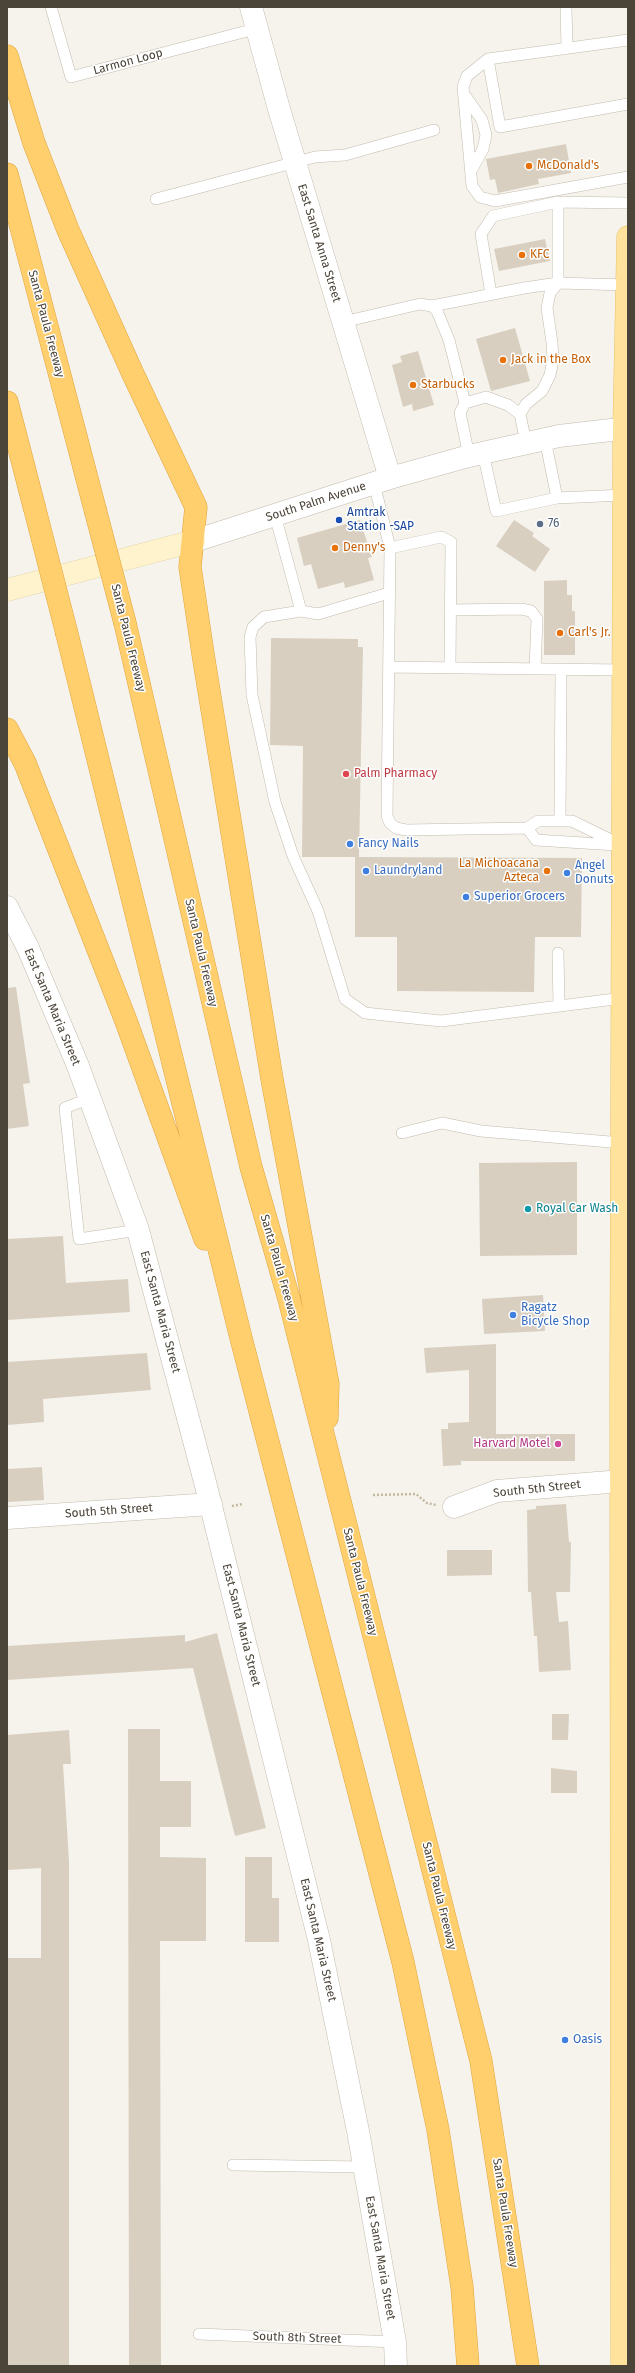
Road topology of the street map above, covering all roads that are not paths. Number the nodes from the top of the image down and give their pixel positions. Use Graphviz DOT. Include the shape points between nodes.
graph roads {
  1 [pos="51,7"];
  2 [pos="250,7"];
  3 [pos="566,7"];
  4 [pos="255,29"];
  5 [pos="628,40"];
  6 [pos="567,48"];
  7 [pos="7,56"];
  8 [pos="488,59"];
  9 [pos="464,93"];
  10 [pos="628,104"];
  11 [pos="434,130"];
  12 [pos="295,164"];
  13 [pos="471,171"];
  14 [pos="7,174"];
  15 [pos="628,177"];
  16 [pos="156,200"];
  17 [pos="558,202"];
  18 [pos="628,203"];
  19 [pos="628,237"];
  20 [pos="558,284"];
  21 [pos="627,285"];
  22 [pos="491,294"];
  23 [pos="432,306"];
  24 [pos="343,322"];
  25 [pos="7,402"];
  26 [pos="465,403"];
  27 [pos="520,414"];
  28 [pos="626,428"];
  29 [pos="536,441"];
  30 [pos="476,455"];
  31 [pos="382,481"];
  32 [pos="624,495"];
  33 [pos="557,498"];
  34 [pos="275,515"];
  35 [pos="194,541"];
  36 [pos="390,548"];
  37 [pos="7,590"];
  38 [pos="389,593"];
  39 [pos="450,610"];
  40 [pos="301,611"];
  41 [pos="389,667"];
  42 [pos="450,668"];
  43 [pos="535,669"];
  44 [pos="561,669"];
  45 [pos="625,678"];
  46 [pos="7,729"];
  47 [pos="626,781"];
  48 [pos="560,820"];
  49 [pos="526,828"];
  50 [pos="626,847"];
  51 [pos="9,915"];
  52 [pos="558,953"];
  53 [pos="623,998"];
  54 [pos="559,1006"];
  55 [pos="90,1098"];
  56 [pos="402,1133"];
  57 [pos="625,1143"];
  58 [pos="138,1230"];
  59 [pos="241,1338"];
  60 [pos="625,1400"];
  61 [pos="327,1449"];
  62 [pos="622,1481"];
  63 [pos="212,1504"];
  64 [pos="454,1507"];
  65 [pos="7,1518"];
  66 [pos="625,1552"];
  67 [pos="624,1602"];
  68 [pos="624,1828"];
  69 [pos="625,1990"];
  70 [pos="233,2165"];
  71 [pos="364,2167"];
  72 [pos="626,2225"];
  73 [pos="625,2330"];
  74 [pos="199,2334"];
  75 [pos="395,2342"];
  76 [pos="396,2366"];
  77 [pos="468,2366"];
  78 [pos="528,2366"];
  79 [pos="622,2366"];
  1 -- 4 [label="lane, Larmon Loop" via="71,77"];
  2 -- 4 [label="street, East Santa Anna Street"];
  3 -- 6 [label="lane"];
  4 -- 12 [label="street, East Santa Anna Street"];
  5 -- 6 [label="lane"];
  6 -- 8 [label="lane"];
  7 -- 35 [label="highway" via="34,143 68,230 196,507"];
  8 -- 9 [label="lane" via="467,76"];
  8 -- 10 [label="lane" via="500,127"];
  9 -- 13 [label="lane"];
  9 -- 13 [label="lane" via="482,120 486,135 483,150"];
  11 -- 12 [label="lane" via="345,155 315,157"];
  12 -- 16 [label="lane"];
  12 -- 24 [label="street, East Santa Anna Street"];
  13 -- 15 [label="lane" via="475,192 490,202"];
  14 -- 61 [label="highway, Santa Paula Freeway, bridge" via="125,623 251,1167"];
  17 -- 18 [label="lane"];
  17 -- 20 [label="lane"];
  17 -- 22 [label="lane" via="493,216 481,234"];
  19 -- 21 [label="main road"];
  20 -- 21 [label="lane"];
  20 -- 22 [label="lane"];
  20 -- 27 [label="lane" via="550,292 546,308 552,342 553,360 550,376 542,391 526,404"];
  21 -- 28 [label="main road"];
  22 -- 23 [label="lane"];
  23 -- 24 [label="lane" via="420,304"];
  23 -- 26 [label="lane" via="437,311 449,340"];
  24 -- 31 [label="street, East Santa Anna Street"];
  25 -- 59 [label="highway, bridge"];
  26 -- 27 [label="lane" via="486,397 508,405"];
  26 -- 30 [label="lane" via="460,413"];
  27 -- 29 [label="lane"];
  28 -- 29 [label="street, South Palm Avenue"];
  28 -- 32 [label="main road"];
  29 -- 30 [label="street, South Palm Avenue"];
  29 -- 33 [label="lane"];
  30 -- 31 [label="street, South Palm Avenue"];
  30 -- 33 [label="lane" via="496,510"];
  31 -- 34 [label="street, South Palm Avenue"];
  31 -- 36 [label="lane"];
  32 -- 33 [label="lane"];
  32 -- 45 [label="main road"];
  34 -- 35 [label="street, South Palm Avenue"];
  34 -- 40 [label="lane"];
  35 -- 37 [label="street, South Palm Avenue"];
  35 -- 61 [label="highway" via="190,567 203,654 272,1079 328,1384"];
  36 -- 38 [label="lane"];
  36 -- 39 [label="lane" via="441,537 451,542"];
  38 -- 40 [label="lane" via="318,614"];
  38 -- 41 [label="lane"];
  39 -- 42 [label="lane"];
  39 -- 43 [label="lane" via="531,611 536,619"];
  40 -- 54 [label="lane" via="264,617 253,627 250,637 252,695 276,802 293,856 318,911 345,999 365,1013 441,1021"];
  41 -- 42 [label="lane"];
  41 -- 49 [label="lane" via="387,816 390,823 396,828 406,830"];
  42 -- 43 [label="lane"];
  43 -- 44 [label="lane"];
  44 -- 45 [label="lane"];
  44 -- 48 [label="lane"];
  45 -- 47 [label="main road"];
  46 -- 59 [label="highway" via="25,763 126,1021"];
  47 -- 50 [label="main road"];
  48 -- 49 [label="lane" via="538,821"];
  48 -- 50 [label="lane" via="572,821"];
  49 -- 50 [label="lane" via="536,840"];
  50 -- 53 [label="main road"];
  51 -- 55 [label="street, East Santa Maria Street" via="31,955"];
  52 -- 54 [label="lane"];
  53 -- 54 [label="lane"];
  53 -- 57 [label="main road"];
  55 -- 58 [label="street, East Santa Maria Street"];
  55 -- 58 [label="lane" via="65,1108 79,1239"];
  56 -- 57 [label="lane" via="442,1123 481,1131"];
  57 -- 60 [label="main road"];
  58 -- 63 [label="street, East Santa Maria Street"];
  59 -- 77 [label="highway" via="403,1962 438,2130 462,2287"];
  60 -- 62 [label="main road"];
  61 -- 78 [label="highway, Santa Paula Freeway" via="481,2061"];
  62 -- 64 [label="street, South 5th Street" via="497,1491"];
  62 -- 66 [label="main road"];
  63 -- 65 [label="street, South 5th Street"];
  63 -- 71 [label="street, East Santa Maria Street" via="319,1940"];
  66 -- 67 [label="main road"];
  67 -- 68 [label="main road"];
  68 -- 69 [label="main road"];
  69 -- 72 [label="main road"];
  70 -- 71 [label="lane"];
  71 -- 75 [label="street, East Santa Maria Street"];
  72 -- 73 [label="main road"];
  73 -- 79 [label="main road"];
  74 -- 75 [label="lane, South 8th Street"];
  75 -- 76 [label="street, East Santa Maria Street"];
}
